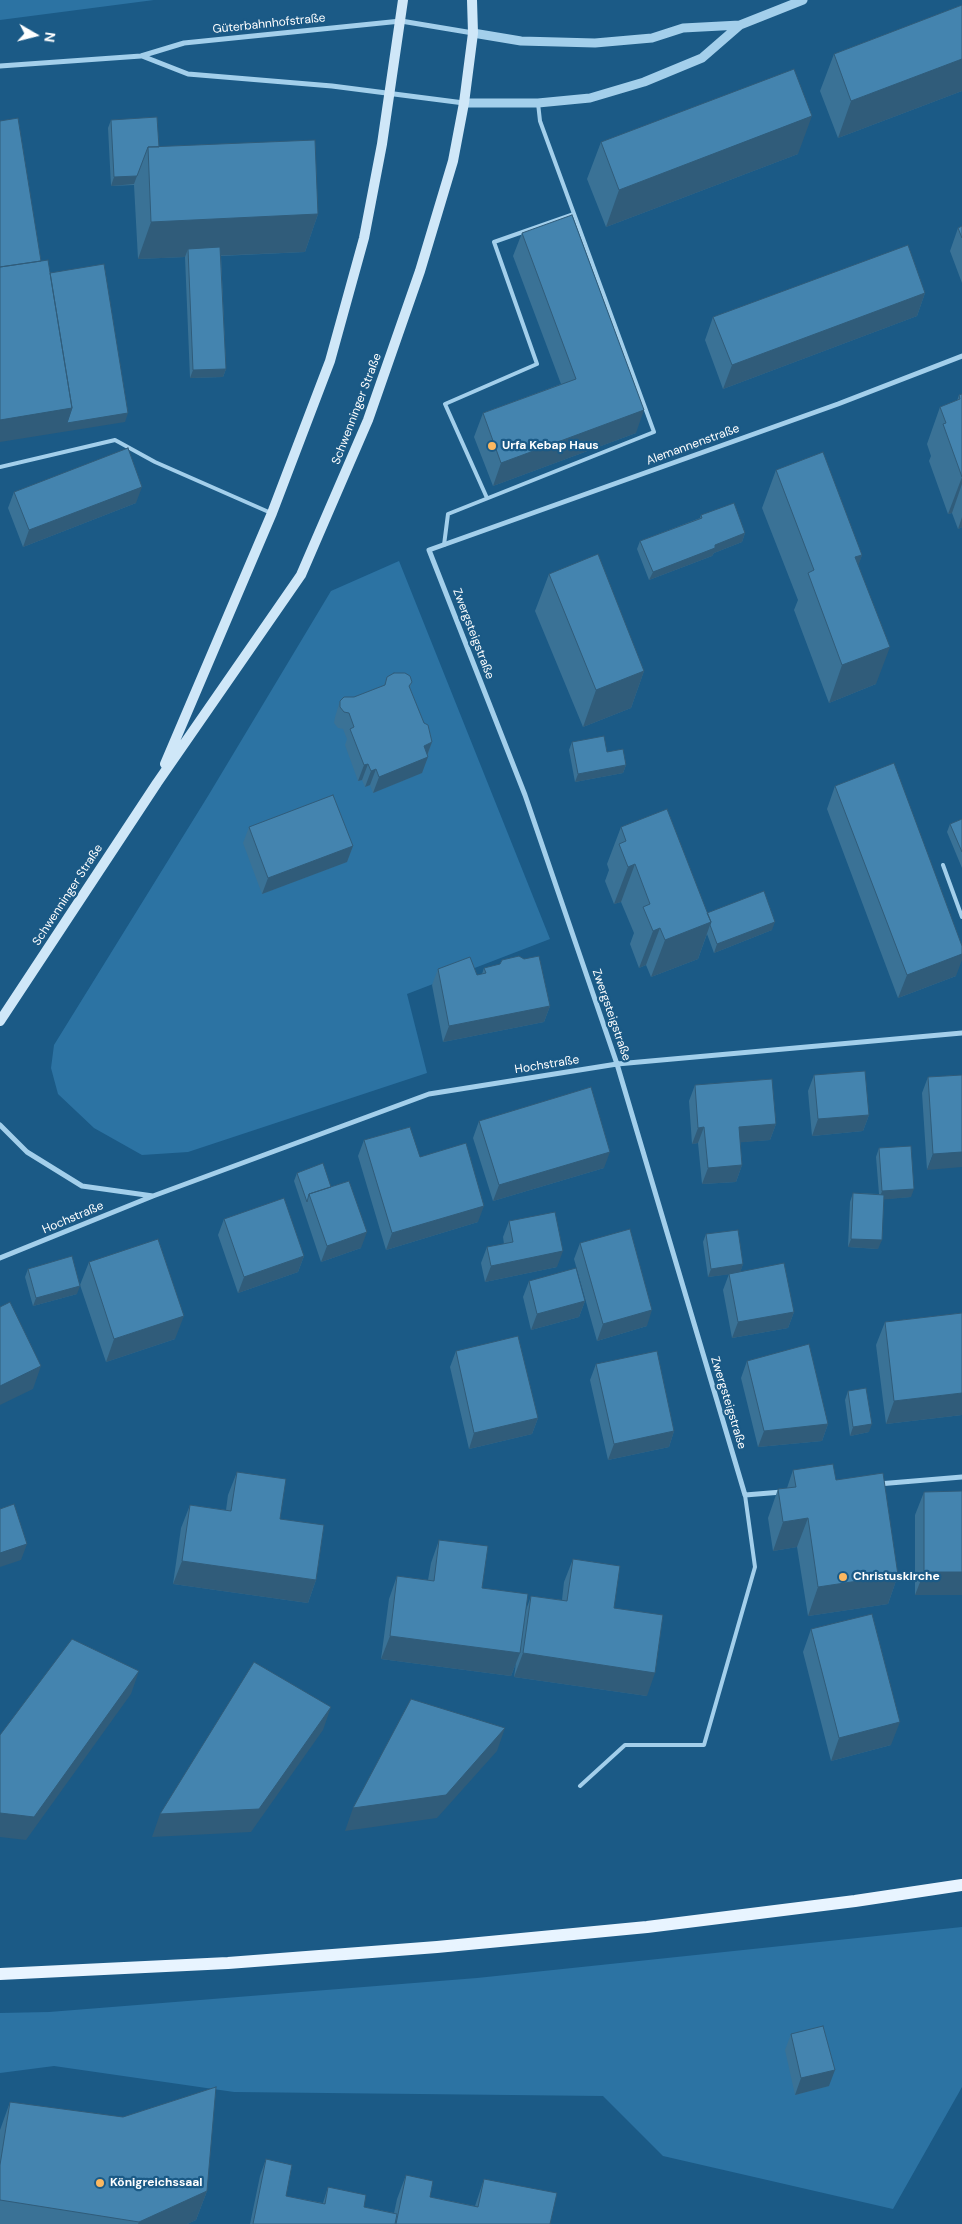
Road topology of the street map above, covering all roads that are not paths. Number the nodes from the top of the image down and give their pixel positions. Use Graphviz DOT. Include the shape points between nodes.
graph roads {
  1 [pos="403,0"];
  2 [pos="472,0"];
  3 [pos="803,0"];
  4 [pos="401,21"];
  5 [pos="740,25"];
  6 [pos="473,33"];
  7 [pos="141,56"];
  8 [pos="0,66"];
  9 [pos="389,94"];
  10 [pos="464,103"];
  11 [pos="538,103"];
  12 [pos="574,214"];
  13 [pos="962,356"];
  14 [pos="0,467"];
  15 [pos="487,498"];
  16 [pos="272,513"];
  17 [pos="444,545"];
  18 [pos="429,550"];
  19 [pos="157,783"];
  20 [pos="943,865"];
  21 [pos="962,917"];
  22 [pos="0,1021"];
  23 [pos="962,1033"];
  24 [pos="617,1064"];
  25 [pos="0,1125"];
  26 [pos="153,1196"];
  27 [pos="0,1258"];
  28 [pos="962,1477"];
  29 [pos="873,1485"];
  30 [pos="785,1492"];
  31 [pos="746,1495"];
  32 [pos="580,1786"];
  33 [pos="962,1885"];
  34 [pos="0,1974"];
  1 -- 4 [label="main road, Schwenninger Straße"];
  2 -- 6 [label="main road, Schwenninger Straße"];
  3 -- 5 [label="street"];
  4 -- 6 [label="street, Güterbahnhofstraße"];
  4 -- 7 [label="street, Güterbahnhofstraße" via="184,43"];
  4 -- 9 [label="main road, Schwenninger Straße"];
  5 -- 6 [label="street" via="683,28 652,38 595,43 521,42"];
  5 -- 11 [label="street" via="702,58 644,82 590,98"];
  6 -- 10 [label="main road, Schwenninger Straße"];
  7 -- 8 [label="street, Güterbahnhofstraße"];
  7 -- 9 [label="street, Güterbahnhofstraße" via="188,74"];
  9 -- 10 [label="street, Güterbahnhofstraße"];
  9 -- 16 [label="main road, Schwenninger Straße" via="364,238 333,351"];
  10 -- 11 [label="street"];
  10 -- 19 [label="main road, Schwenninger Straße" via="453,161 420,272 368,420 301,575"];
  11 -- 12 [label="lane" via="540,121"];
  12 -- 15 [label="lane" via="654,432"];
  12 -- 15 [label="lane" via="494,242 537,364 445,404"];
  13 -- 17 [label="street, Alemannenstraße" via="828,408"];
  14 -- 16 [label="lane" via="115,440 156,462"];
  15 -- 17 [label="lane" via="448,514"];
  16 -- 19 [label="main road, Schwenninger Straße"];
  17 -- 18 [label="street, Alemannenstraße"];
  18 -- 24 [label="street, Zwergsteigstraße" via="525,795"];
  19 -- 22 [label="main road, Schwenninger Straße"];
  20 -- 21 [label="lane"];
  23 -- 24 [label="street, Hochstraße"];
  24 -- 26 [label="street, Hochstraße" via="429,1094"];
  24 -- 31 [label="street, Zwergsteigstraße"];
  25 -- 26 [label="street, Hochstraße" via="28,1152 82,1186"];
  26 -- 27 [label="street, Hochstraße"];
  28 -- 29 [label="street"];
  30 -- 31 [label="street"];
  31 -- 32 [label="lane" via="755,1567 704,1745 625,1745"];
  33 -- 34 [label="main road" via="647,1927 437,1947 228,1963"];
}
